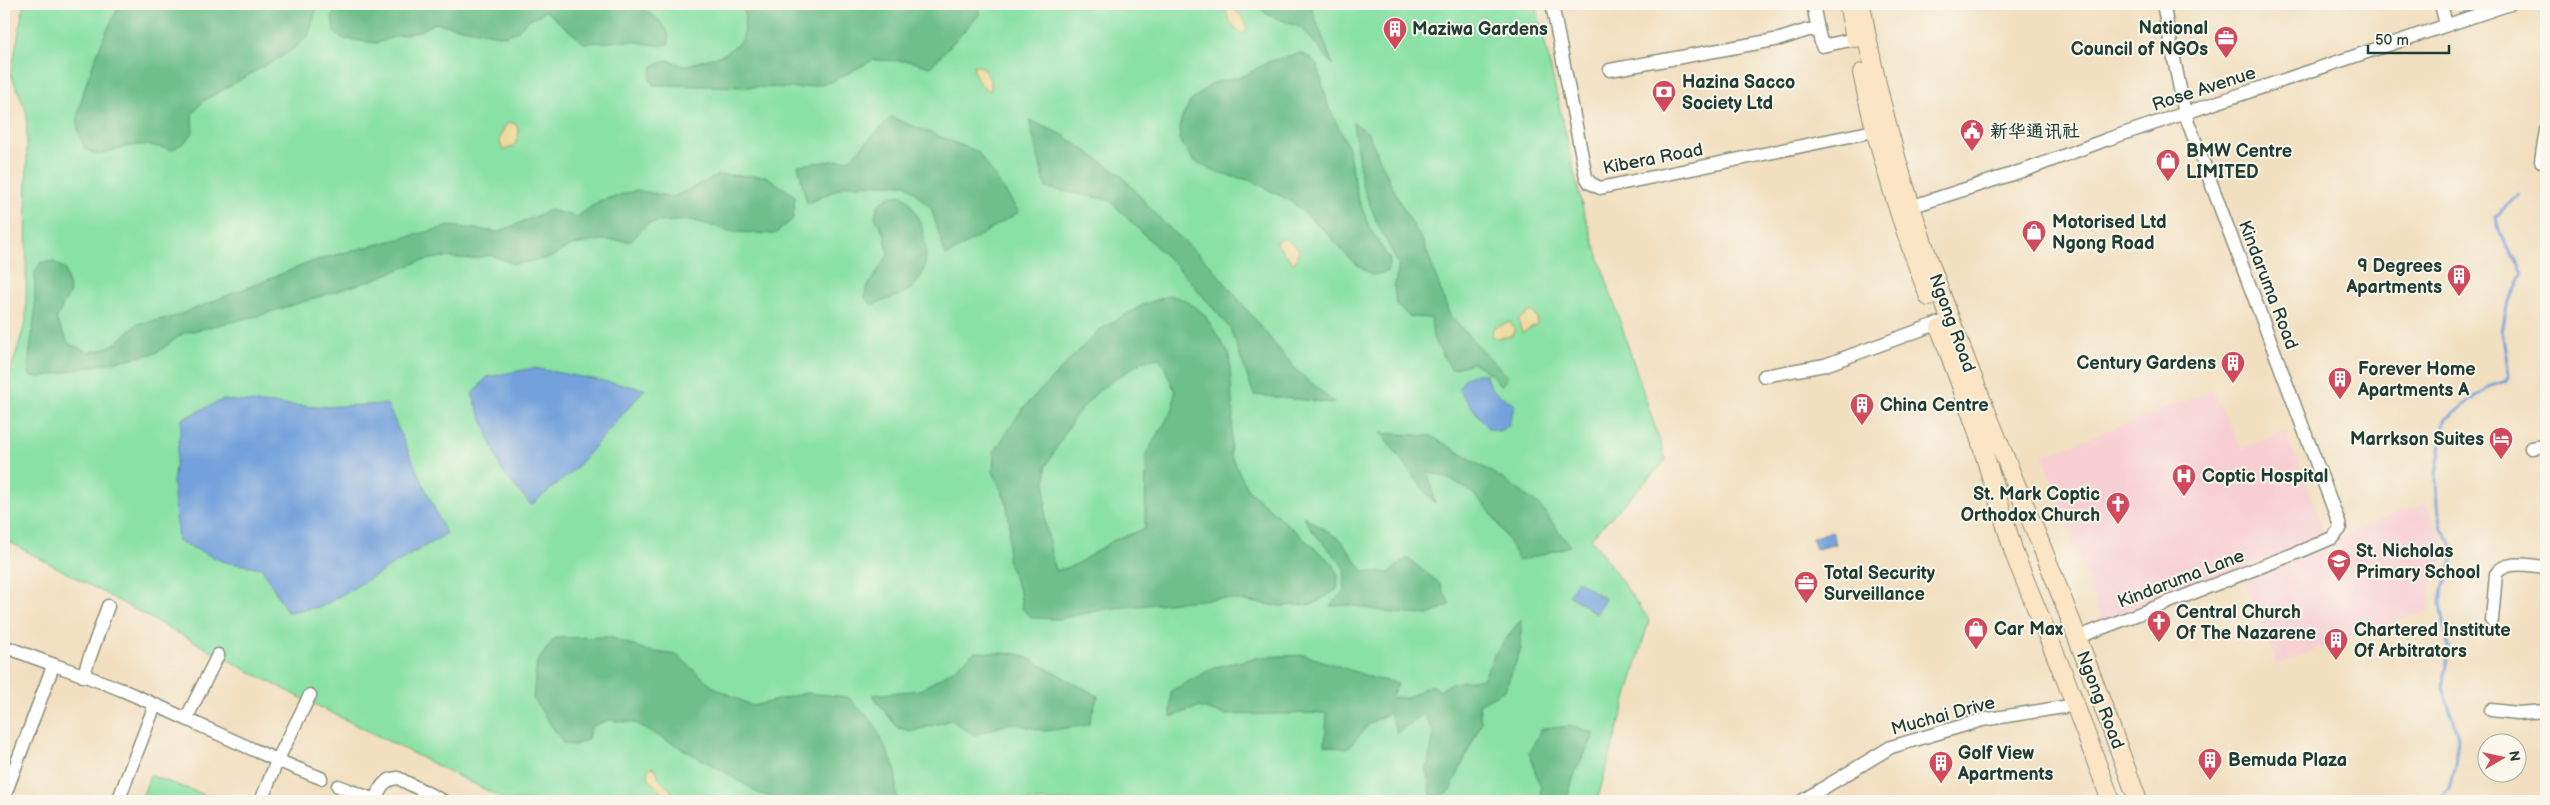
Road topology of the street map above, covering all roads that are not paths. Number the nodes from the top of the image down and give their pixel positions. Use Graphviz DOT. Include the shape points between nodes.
graph roads {
  1 [pos="1552,4"];
  2 [pos="1813,4"];
  3 [pos="1848,4"];
  4 [pos="1861,4"];
  5 [pos="2163,4"];
  6 [pos="2441,4"];
  7 [pos="2510,4"];
  8 [pos="2446,25"];
  9 [pos="1818,30"];
  10 [pos="1855,39"];
  11 [pos="1610,70"];
  12 [pos="2185,114"];
  13 [pos="2546,130"];
  14 [pos="1874,131"];
  15 [pos="2541,161"];
  16 [pos="1910,206"];
  17 [pos="1938,323"];
  18 [pos="1764,376"];
  19 [pos="2546,446"];
  20 [pos="2531,448"];
  21 [pos="2299,552"];
  22 [pos="2046,560"];
  23 [pos="2546,567"];
  24 [pos="2025,577"];
  25 [pos="108,606"];
  26 [pos="2492,620"];
  27 [pos="2076,638"];
  28 [pos="4,646"];
  29 [pos="218,655"];
  30 [pos="54,666"];
  31 [pos="83,676"];
  32 [pos="310,695"];
  33 [pos="155,705"];
  34 [pos="2076,706"];
  35 [pos="2491,710"];
  36 [pos="2546,711"];
  37 [pos="186,719"];
  38 [pos="2118,746"];
  39 [pos="2096,758"];
  40 [pos="277,761"];
  41 [pos="7,777"];
  42 [pos="321,778"];
  43 [pos="338,786"];
  44 [pos="120,796"];
  45 [pos="4,797"];
  46 [pos="261,801"];
  47 [pos="374,801"];
  48 [pos="443,801"];
  49 [pos="1802,801"];
  50 [pos="2111,801"];
  51 [pos="2138,801"];
  1 -- 14 [label="street, Kibera Road" via="1586,177 1600,188"];
  2 -- 9 [label="street"];
  3 -- 10 [label="main road, Ngong Road"];
  4 -- 16 [label="main road, Ngong Road" via="1876,81"];
  5 -- 12 [label="street, Kindaruma Road"];
  6 -- 8 [label="street"];
  7 -- 8 [label="street, Rose Avenue"];
  8 -- 12 [label="street, Rose Avenue"];
  9 -- 10 [label="street" via="1822,46"];
  9 -- 11 [label="street"];
  10 -- 14 [label="main road, Ngong Road"];
  12 -- 16 [label="street, Rose Avenue"];
  12 -- 21 [label="street, Kindaruma Road" via="2339,523 2337,534"];
  13 -- 15 [label="street"];
  14 -- 17 [label="main road, Ngong Road" via="1898,215"];
  16 -- 22 [label="main road, Ngong Road" via="1957,340"];
  17 -- 18 [label="street" via="1826,365"];
  17 -- 24 [label="main road, Ngong Road" via="1977,430 2015,556"];
  19 -- 20 [label="street"];
  21 -- 27 [label="street, Kindaruma Lane"];
  22 -- 24 [label="main road" via="2039,556 2030,558"];
  22 -- 27 [label="main road, Ngong Road"];
  23 -- 26 [label="street" via="2507,564 2500,567 2496,574"];
  24 -- 34 [label="main road, Ngong Road"];
  25 -- 31 [label="street"];
  27 -- 38 [label="main road, Ngong Road"];
  28 -- 30 [label="street"];
  29 -- 37 [label="street"];
  30 -- 31 [label="street"];
  30 -- 41 [label="street"];
  31 -- 33 [label="street"];
  32 -- 40 [label="street"];
  33 -- 37 [label="street"];
  33 -- 44 [label="street"];
  34 -- 39 [label="main road, Ngong Road"];
  34 -- 49 [label="street, Muchai Drive" via="1982,720 1891,747"];
  35 -- 36 [label="street" via="2517,713"];
  37 -- 40 [label="street"];
  38 -- 39 [label="main road" via="2113,766 2102,766"];
  38 -- 51 [label="main road, Ngong Road"];
  39 -- 50 [label="main road, Ngong Road"];
  40 -- 42 [label="street"];
  40 -- 46 [label="street"];
  41 -- 45 [label="street"];
  43 -- 47 [label="street"];
  47 -- 48 [label="street" via="382,784 398,778"];
}
